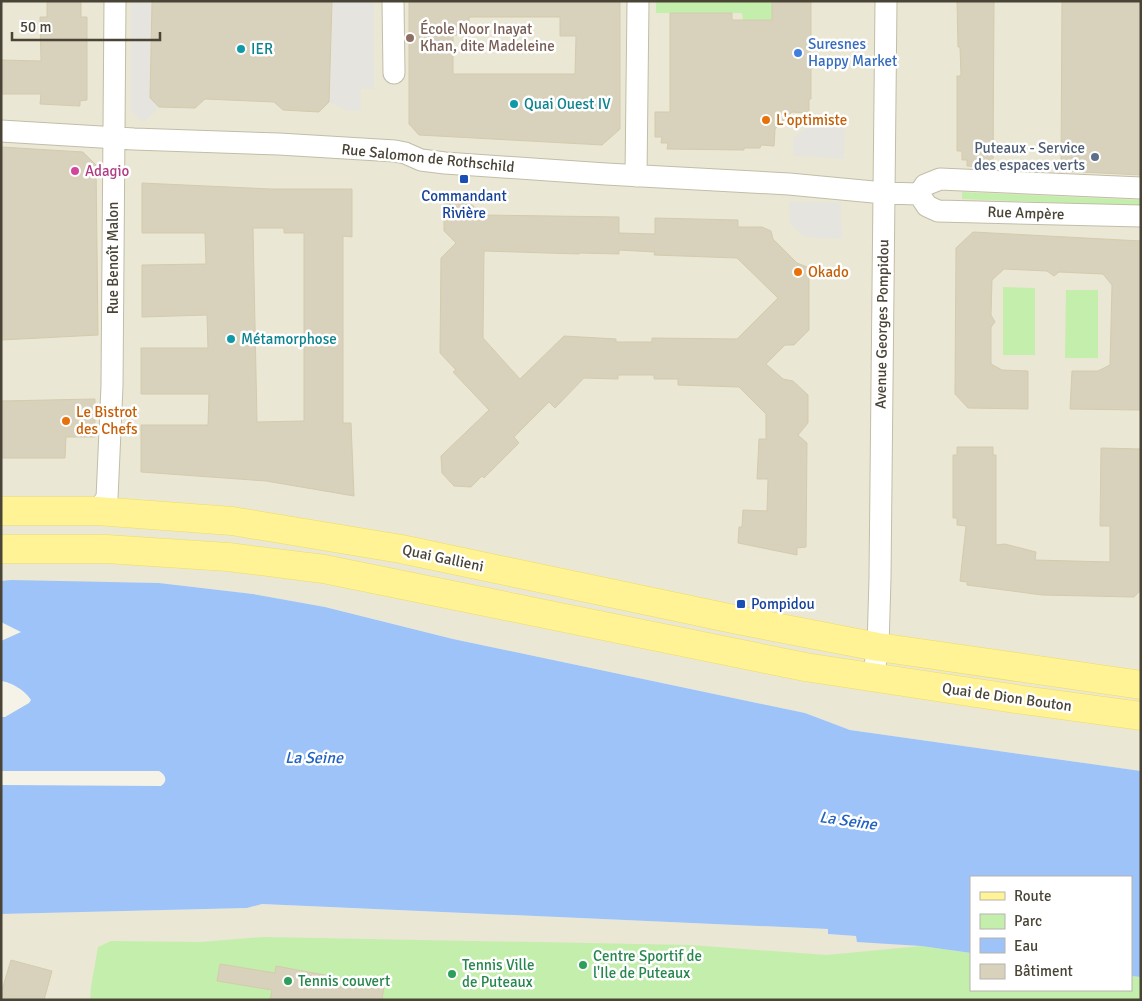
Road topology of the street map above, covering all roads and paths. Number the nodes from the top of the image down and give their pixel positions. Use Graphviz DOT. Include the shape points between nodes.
graph roads {
  1 [pos="115,1"];
  2 [pos="393,1"];
  3 [pos="638,1"];
  4 [pos="886,1"];
  5 [pos="394,73"];
  6 [pos="1,131"];
  7 [pos="114,138"];
  8 [pos="636,176"];
  9 [pos="1141,188"];
  10 [pos="884,193"];
  11 [pos="919,194"];
  12 [pos="1141,216"];
  13 [pos="1,511"];
  14 [pos="97,512"];
  15 [pos="1,549"];
  16 [pos="878,647"];
  17 [pos="872,678"];
  18 [pos="1141,684"];
  19 [pos="1141,716"];
  1 -- 7 [label="street, Rue Benoît Malon"];
  2 -- 5 [label="street"];
  3 -- 8 [label="street"];
  4 -- 10 [label="street, Avenue Georges Pompidou"];
  6 -- 7 [label="street, Rue Salomon de Rothschild"];
  7 -- 8 [label="street, Rue Salomon de Rothschild" via="395,151 421,160 445,163"];
  7 -- 14 [label="street, Rue Benoît Malon" via="107,498"];
  8 -- 10 [label="street, Rue Salomon de Rothschild" via="835,187"];
  9 -- 11 [label="street, Rue Ampère" via="940,179 925,185"];
  10 -- 11 [label="street"];
  10 -- 16 [label="street, Avenue Georges Pompidou"];
  11 -- 12 [label="street, Rue Ampère" via="927,206 938,211"];
  13 -- 14 [label="main road, Quai Gallieni"];
  14 -- 16 [label="main road, Quai Gallieni" via="232,522 401,549"];
  15 -- 17 [label="main road" via="125,550 228,557 324,569"];
  16 -- 17 [label="street, Avenue Georges Pompidou"];
  16 -- 18 [label="main road, Quai de Dion Bouton"];
  17 -- 19 [label="main road, Quai de Dion Bouton"];
}
